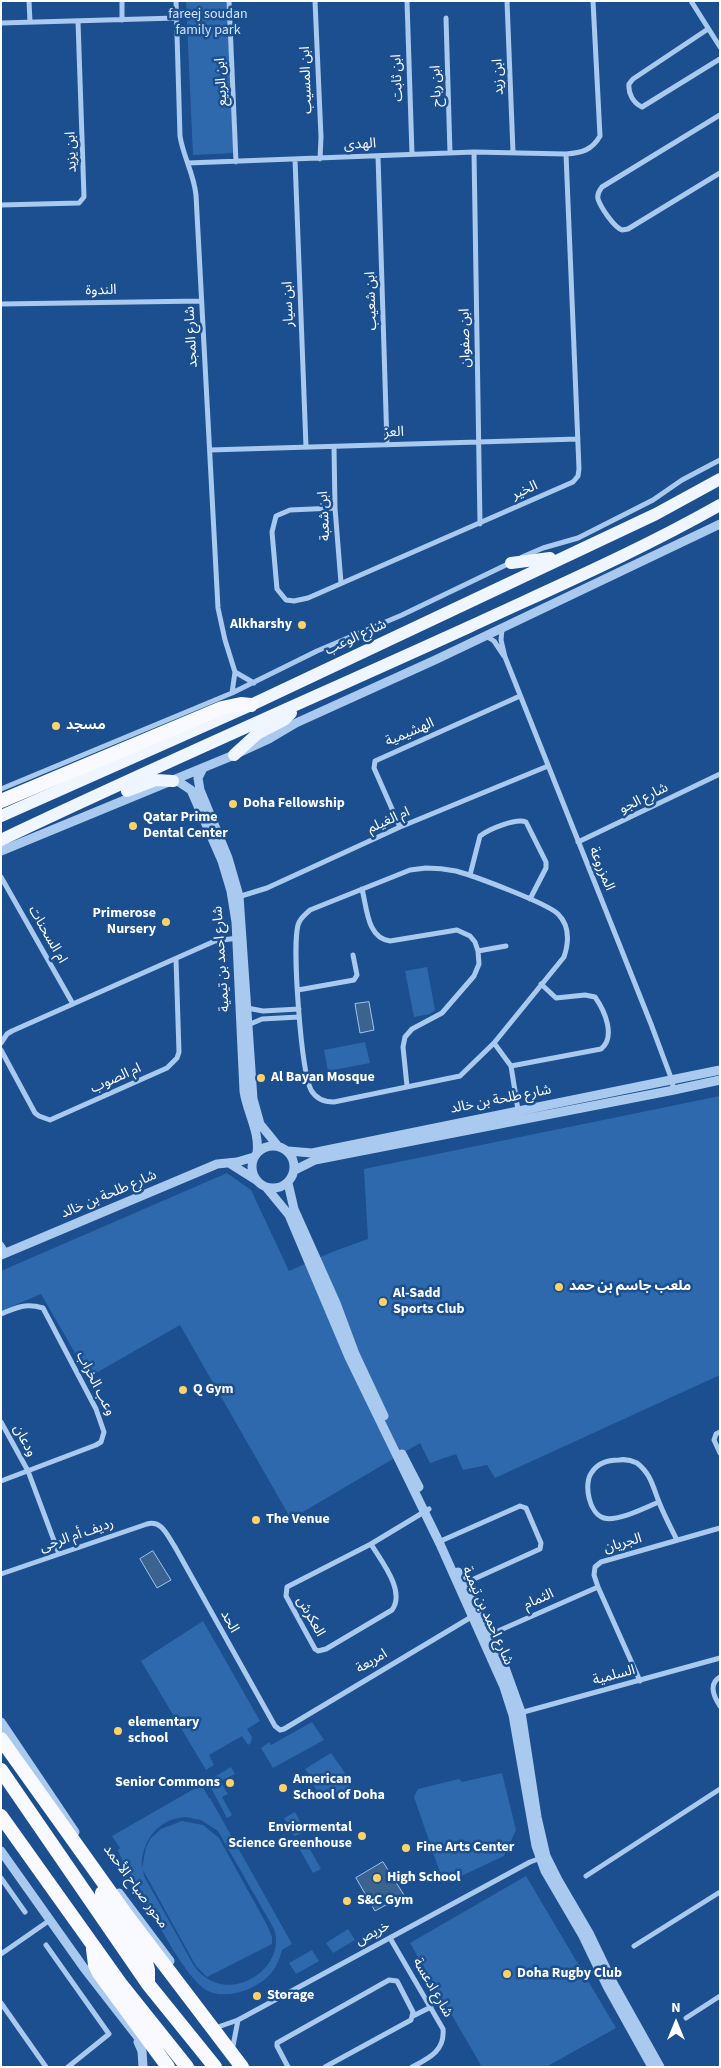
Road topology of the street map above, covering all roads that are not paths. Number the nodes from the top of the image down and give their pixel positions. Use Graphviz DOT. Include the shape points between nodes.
graph roads {
  1 [pos="29,1"];
  2 [pos="122,1"];
  3 [pos="176,1"];
  4 [pos="229,1"];
  5 [pos="315,1"];
  6 [pos="407,1"];
  7 [pos="507,1"];
  8 [pos="593,1"];
  9 [pos="692,1"];
  10 [pos="176,18"];
  11 [pos="446,18"];
  12 [pos="122,20"];
  13 [pos="78,21"];
  14 [pos="30,22"];
  15 [pos="1,23"];
  16 [pos="708,29"];
  17 [pos="720,47"];
  18 [pos="720,59"];
  19 [pos="720,115"];
  20 [pos="474,152"];
  21 [pos="513,152"];
  22 [pos="450,153"];
  23 [pos="412,154"];
  24 [pos="566,154"];
  25 [pos="378,156"];
  26 [pos="320,158"];
  27 [pos="295,159"];
  28 [pos="236,162"];
  29 [pos="188,163"];
  30 [pos="720,173"];
  31 [pos="1,205"];
  32 [pos="201,300"];
  33 [pos="1,304"];
  34 [pos="578,439"];
  35 [pos="480,442"];
  36 [pos="387,445"];
  37 [pos="334,446"];
  38 [pos="306,447"];
  39 [pos="210,450"];
  40 [pos="720,460"];
  41 [pos="720,479"];
  42 [pos="335,508"];
  43 [pos="717,508"];
  44 [pos="480,524"];
  45 [pos="720,524"];
  46 [pos="569,554"];
  47 [pos="510,563"];
  48 [pos="341,583"];
  49 [pos="502,628"];
  50 [pos="486,636"];
  51 [pos="505,658"];
  52 [pos="235,672"];
  53 [pos="254,683"];
  54 [pos="232,693"];
  55 [pos="520,696"];
  56 [pos="251,704"];
  57 [pos="296,706"];
  58 [pos="234,755"];
  59 [pos="548,766"];
  60 [pos="203,768"];
  61 [pos="720,774"];
  62 [pos="172,781"];
  63 [pos="1,789"];
  64 [pos="1,801"];
  65 [pos="83,801"];
  66 [pos="1,816"];
  67 [pos="400,828"];
  68 [pos="578,842"];
  69 [pos="2,849"];
  70 [pos="470,875"];
  71 [pos="1,877"];
  72 [pos="362,889"];
  73 [pos="236,897"];
  74 [pos="530,899"];
  75 [pos="240,938"];
  76 [pos="506,946"];
  77 [pos="478,951"];
  78 [pos="353,955"];
  79 [pos="176,958"];
  80 [pos="541,984"];
  81 [pos="298,990"];
  82 [pos="73,1004"];
  83 [pos="247,1008"];
  84 [pos="298,1008"];
  85 [pos="270,1011"];
  86 [pos="299,1017"];
  87 [pos="270,1018"];
  88 [pos="248,1025"];
  89 [pos="1,1043"];
  90 [pos="494,1043"];
  91 [pos="1,1050"];
  92 [pos="511,1066"];
  93 [pos="720,1070"];
  94 [pos="720,1080"];
  95 [pos="672,1081"];
  96 [pos="407,1086"];
  97 [pos="674,1090"];
  98 [pos="518,1110"];
  99 [pos="277,1145"];
  100 [pos="288,1151"];
  101 [pos="255,1155"];
  102 [pos="229,1163"];
  103 [pos="295,1170"];
  104 [pos="288,1183"];
  105 [pos="262,1184"];
  106 [pos="1,1244"];
  107 [pos="4,1254"];
  108 [pos="1,1314"];
  109 [pos="1,1422"];
  110 [pos="720,1432"];
  111 [pos="720,1453"];
  112 [pos="28,1471"];
  113 [pos="1,1480"];
  114 [pos="659,1502"];
  115 [pos="427,1511"];
  116 [pos="159,1524"];
  117 [pos="720,1528"];
  118 [pos="443,1540"];
  119 [pos="677,1540"];
  120 [pos="371,1544"];
  121 [pos="59,1554"];
  122 [pos="1,1574"];
  123 [pos="461,1585"];
  124 [pos="598,1587"];
  125 [pos="474,1615"];
  126 [pos="489,1635"];
  127 [pos="720,1658"];
  128 [pos="720,1677"];
  129 [pos="640,1681"];
  130 [pos="720,1706"];
  131 [pos="517,1714"];
  132 [pos="1,1722"];
  133 [pos="280,1730"];
  134 [pos="1,1738"];
  135 [pos="1,1770"];
  136 [pos="720,1789"];
  137 [pos="1,1816"];
  138 [pos="74,1830"];
  139 [pos="1,1851"];
  140 [pos="543,1857"];
  141 [pos="586,1876"];
  142 [pos="1,1878"];
  143 [pos="720,1892"];
  144 [pos="25,1912"];
  145 [pos="50,1920"];
  146 [pos="390,1938"];
  147 [pos="46,1946"];
  148 [pos="93,1946"];
  149 [pos="634,1946"];
  150 [pos="1,1954"];
  151 [pos="148,1984"];
  152 [pos="720,1996"];
  153 [pos="1,2003"];
  154 [pos="431,2007"];
  155 [pos="413,2016"];
  156 [pos="686,2018"];
  157 [pos="238,2020"];
  158 [pos="218,2027"];
  159 [pos="134,2033"];
  160 [pos="233,2046"];
  161 [pos="46,2067"];
  162 [pos="68,2067"];
  163 [pos="143,2067"];
  164 [pos="162,2067"];
  165 [pos="168,2067"];
  166 [pos="187,2067"];
  167 [pos="215,2067"];
  168 [pos="242,2067"];
  169 [pos="250,2067"];
  170 [pos="288,2067"];
  171 [pos="325,2067"];
  172 [pos="412,2067"];
  173 [pos="652,2067"];
  174 [pos="660,2067"];
  1 -- 14 [label="street"];
  2 -- 12 [label="street"];
  3 -- 10 [label="street, شارع المجد"];
  4 -- 28 [label="street, ابن الربيع"];
  5 -- 26 [label="street, ابن المسيب"];
  6 -- 23 [label="street, ابن ثابت"];
  7 -- 21 [label="street, ابن زيد"];
  8 -- 24 [label="street" via="600,136 589,149"];
  9 -- 16 [label="street"];
  10 -- 12 [label="street"];
  10 -- 29 [label="street, شارع المجد" via="180,136"];
  11 -- 22 [label="street, ابن رباح"];
  12 -- 13 [label="street"];
  13 -- 14 [label="street"];
  13 -- 31 [label="street, ابن يزيد" via="84,197 78,203"];
  14 -- 15 [label="street"];
  16 -- 17 [label="street"];
  16 -- 18 [label="street" via="633,79 628,92 642,107"];
  19 -- 30 [label="street" via="602,187 598,199 614,225 622,230 628,229"];
  20 -- 21 [label="street, الهدى"];
  20 -- 22 [label="street, الهدى"];
  20 -- 35 [label="street, ابن صفوان"];
  21 -- 24 [label="street, الهدى"];
  22 -- 23 [label="street, الهدى"];
  23 -- 25 [label="street, الهدى"];
  24 -- 34 [label="street, الخير"];
  25 -- 26 [label="street, الهدى"];
  25 -- 36 [label="street, ابن شعيب"];
  26 -- 27 [label="street, الهدى"];
  27 -- 28 [label="street, الهدى"];
  27 -- 38 [label="street, ابن سيار"];
  28 -- 29 [label="street, الهدى"];
  29 -- 32 [label="street, شارع المجد" via="196,195"];
  32 -- 33 [label="street, الندوة"];
  32 -- 39 [label="street, شارع المجد"];
  34 -- 35 [label="street, العز"];
  34 -- 44 [label="street, الخير" via="579,473 576,479"];
  35 -- 36 [label="street, العز"];
  35 -- 44 [label="street, ابن صفوان"];
  36 -- 37 [label="street, العز"];
  37 -- 38 [label="street, العز"];
  37 -- 42 [label="street, ابن شعبة"];
  38 -- 39 [label="street, العز"];
  39 -- 52 [label="street, شارع المجد" via="218,608"];
  40 -- 47 [label="street, شارع الوعب" via="653,500 578,538 543,548"];
  41 -- 46 [label="main road, شارع الوعب" via="656,514"];
  42 -- 48 [label="street, ابن شعبة"];
  42 -- 48 [label="street, الخير" via="290,510 276,516 272,532 275,571 277,589 286,600 308,598"];
  43 -- 57 [label="main road" via="617,559"];
  44 -- 48 [label="street, الخير"];
  45 -- 49 [label="street"];
  46 -- 47 [label="main road"];
  46 -- 56 [label="main road, شارع الوعب"];
  47 -- 53 [label="street, شارع الوعب"];
  49 -- 50 [label="street"];
  49 -- 51 [label="street, المزروعة" via="500,640"];
  50 -- 51 [label="street, المزروعة"];
  50 -- 58 [label="street"];
  51 -- 55 [label="street, المزروعة"];
  52 -- 53 [label="street"];
  52 -- 54 [label="street, شارع المجد"];
  53 -- 54 [label="street, شارع الوعب"];
  54 -- 63 [label="street, شارع الوعب"];
  55 -- 59 [label="street, المزروعة"];
  55 -- 67 [label="street, الهشيمية" via="375,761 374,768"];
  56 -- 64 [label="highway" via="222,708"];
  56 -- 66 [label="main road, شارع الوعب"];
  57 -- 58 [label="main road" via="284,720 257,734"];
  57 -- 65 [label="main road"];
  58 -- 60 [label="street"];
  59 -- 67 [label="street, ام الغيلم"];
  59 -- 68 [label="street, المزروعة"];
  60 -- 62 [label="street"];
  60 -- 73 [label="street, شارع احمد بن تيمية" via="198,778 200,790 228,858"];
  61 -- 68 [label="street, شارع الجو"];
  62 -- 65 [label="main road" via="156,780 110,798"];
  62 -- 69 [label="street"];
  62 -- 73 [label="street, شارع احمد بن تيمية" via="191,790"];
  65 -- 69 [label="main road"];
  67 -- 73 [label="street, ام الغيلم" via="267,888"];
  68 -- 95 [label="street, المزروعة"];
  70 -- 72 [label="street" via="426,868 410,870"];
  70 -- 74 [label="street"];
  70 -- 74 [label="street" via="480,836 514,821 526,822 546,862"];
  71 -- 82 [label="street, ام السحنات"];
  72 -- 77 [label="street" via="372,930 382,940 457,930 470,936"];
  72 -- 81 [label="street" via="310,910 299,922 296,938"];
  73 -- 75 [label="street, شارع احمد بن تيمية"];
  74 -- 80 [label="street" via="558,914 568,934 564,957"];
  75 -- 79 [label="street" via="215,941"];
  75 -- 83 [label="street, شارع احمد بن تيمية"];
  75 -- 101 [label="street, شارع احمد بن تيمية" via="244,1092 258,1139"];
  76 -- 77 [label="street"];
  77 -- 96 [label="street" via="479,964 474,976 442,1013 412,1029 405,1037"];
  78 -- 81 [label="street" via="357,976 354,980"];
  79 -- 82 [label="street"];
  79 -- 91 [label="street, ام الصوب" via="179,1052 167,1068 50,1120 35,1113"];
  80 -- 90 [label="street"];
  80 -- 92 [label="street" via="556,998 594,997 609,1030 609,1039 601,1049"];
  81 -- 84 [label="street"];
  82 -- 89 [label="street" via="7,1034"];
  83 -- 85 [label="street"];
  83 -- 88 [label="street, شارع احمد بن تيمية"];
  84 -- 85 [label="street"];
  84 -- 86 [label="street"];
  85 -- 87 [label="street"];
  86 -- 87 [label="street"];
  86 -- 96 [label="street" via="306,1071 317,1098 334,1102"];
  87 -- 88 [label="street"];
  88 -- 99 [label="street, شارع احمد بن تيمية" via="253,1099 260,1124"];
  90 -- 92 [label="street"];
  90 -- 96 [label="street" via="460,1076"];
  92 -- 98 [label="street"];
  93 -- 95 [label="street, شارع طلحة بن خالد"];
  94 -- 97 [label="street, شارع طلحة بن خالد"];
  95 -- 97 [label="street, المزروعة"];
  95 -- 98 [label="street, شارع طلحة بن خالد"];
  97 -- 103 [label="street, شارع طلحة بن خالد" via="315,1160"];
  98 -- 100 [label="street, شارع طلحة بن خالد" via="312,1153"];
  99 -- 100 [label="street"];
  99 -- 101 [label="street" via="266,1147"];
  100 -- 103 [label="street"];
  101 -- 102 [label="street, شارع طلحة بن خالد"];
  101 -- 105 [label="street" via="252,1168"];
  102 -- 105 [label="street"];
  102 -- 107 [label="street, شارع طلحة بن خالد" via="213,1166"];
  103 -- 104 [label="street"];
  104 -- 105 [label="street" via="277,1188"];
  104 -- 115 [label="street, شارع احمد بن تيمية" via="294,1209 355,1354"];
  105 -- 115 [label="street, شارع احمد بن تيمية" via="289,1215 350,1357"];
  106 -- 107 [label="street"];
  108 -- 112 [label="street, وعب الخراب" via="22,1305 43,1308 104,1426 103,1437 96,1445"];
  109 -- 112 [label="street, ودعان"];
  110 -- 111 [label="street" via="714,1440"];
  112 -- 113 [label="street, وعب الخراب"];
  112 -- 121 [label="street, ودعان"];
  114 -- 114 [label="street" via="649,1476 636,1463 626,1459 602,1462 591,1472 587,1487 590,1501 604,1518 625,1516"];
  114 -- 119 [label="street"];
  115 -- 118 [label="street, شارع احمد بن تيمية"];
  115 -- 120 [label="street, العكرش"];
  115 -- 123 [label="street, شارع احمد بن تيمية"];
  116 -- 121 [label="street, رديف أم الرحى" via="147,1524"];
  116 -- 133 [label="street, الحد"];
  117 -- 119 [label="street, الجريان"];
  118 -- 123 [label="street, شارع احمد بن تيمية"];
  118 -- 123 [label="street" via="520,1506 526,1508 541,1543 540,1548"];
  119 -- 124 [label="street, الجريان" via="601,1562 595,1567 594,1574"];
  120 -- 120 [label="street, العكرش" via="392,1581 396,1604 392,1610 326,1649 314,1649 286,1596 287,1587"];
  121 -- 122 [label="street, رديف أم الرحى"];
  123 -- 125 [label="street, شارع احمد بن تيمية"];
  124 -- 126 [label="street, الثمام"];
  124 -- 129 [label="street, الجريان"];
  125 -- 126 [label="street, شارع احمد بن تيمية"];
  125 -- 131 [label="street, شارع احمد بن تيمية"];
  125 -- 133 [label="street, امربعة"];
  126 -- 131 [label="street, شارع احمد بن تيمية" via="504,1665"];
  127 -- 129 [label="street, السلمية"];
  128 -- 130 [label="street" via="712,1687"];
  129 -- 131 [label="street, السلمية"];
  131 -- 140 [label="street, شارع احمد بن تيمية" via="530,1818"];
  132 -- 138 [label="street, محور صباح الأحمد"];
  134 -- 168 [label="highway" via="128,1917"];
  135 -- 151 [label="highway"];
  136 -- 141 [label="street"];
  137 -- 148 [label="highway"];
  138 -- 151 [label="highway" via="78,1845 107,1903 146,1962"];
  138 -- 158 [label="street, محور صباح الأحمد"];
  139 -- 145 [label="street"];
  140 -- 146 [label="street, خريص"];
  140 -- 173 [label="street, شارع احمد بن تيمية" via="552,1883"];
  140 -- 174 [label="street, شارع احمد بن تيمية" via="589,1933"];
  142 -- 144 [label="street"];
  143 -- 149 [label="street"];
  145 -- 150 [label="street"];
  145 -- 159 [label="street"];
  146 -- 154 [label="street, شارع ادعسة"];
  146 -- 157 [label="street, خريص"];
  147 -- 162 [label="street" via="109,2034"];
  148 -- 165 [label="highway" via="99,1973"];
  148 -- 166 [label="highway"];
  151 -- 167 [label="highway"];
  152 -- 156 [label="street"];
  153 -- 161 [label="street"];
  154 -- 155 [label="street"];
  154 -- 172 [label="street, شارع ادعسة" via="443,2029 442,2044 434,2054"];
  155 -- 170 [label="street" via="397,1981 389,1980 278,2043"];
  155 -- 171 [label="street"];
  157 -- 158 [label="street, خريص"];
  157 -- 160 [label="street"];
  158 -- 160 [label="street, محور صباح الأحمد"];
  159 -- 163 [label="street" via="142,2051"];
  159 -- 164 [label="street"];
  160 -- 169 [label="street, محور صباح الأحمد"];
}
